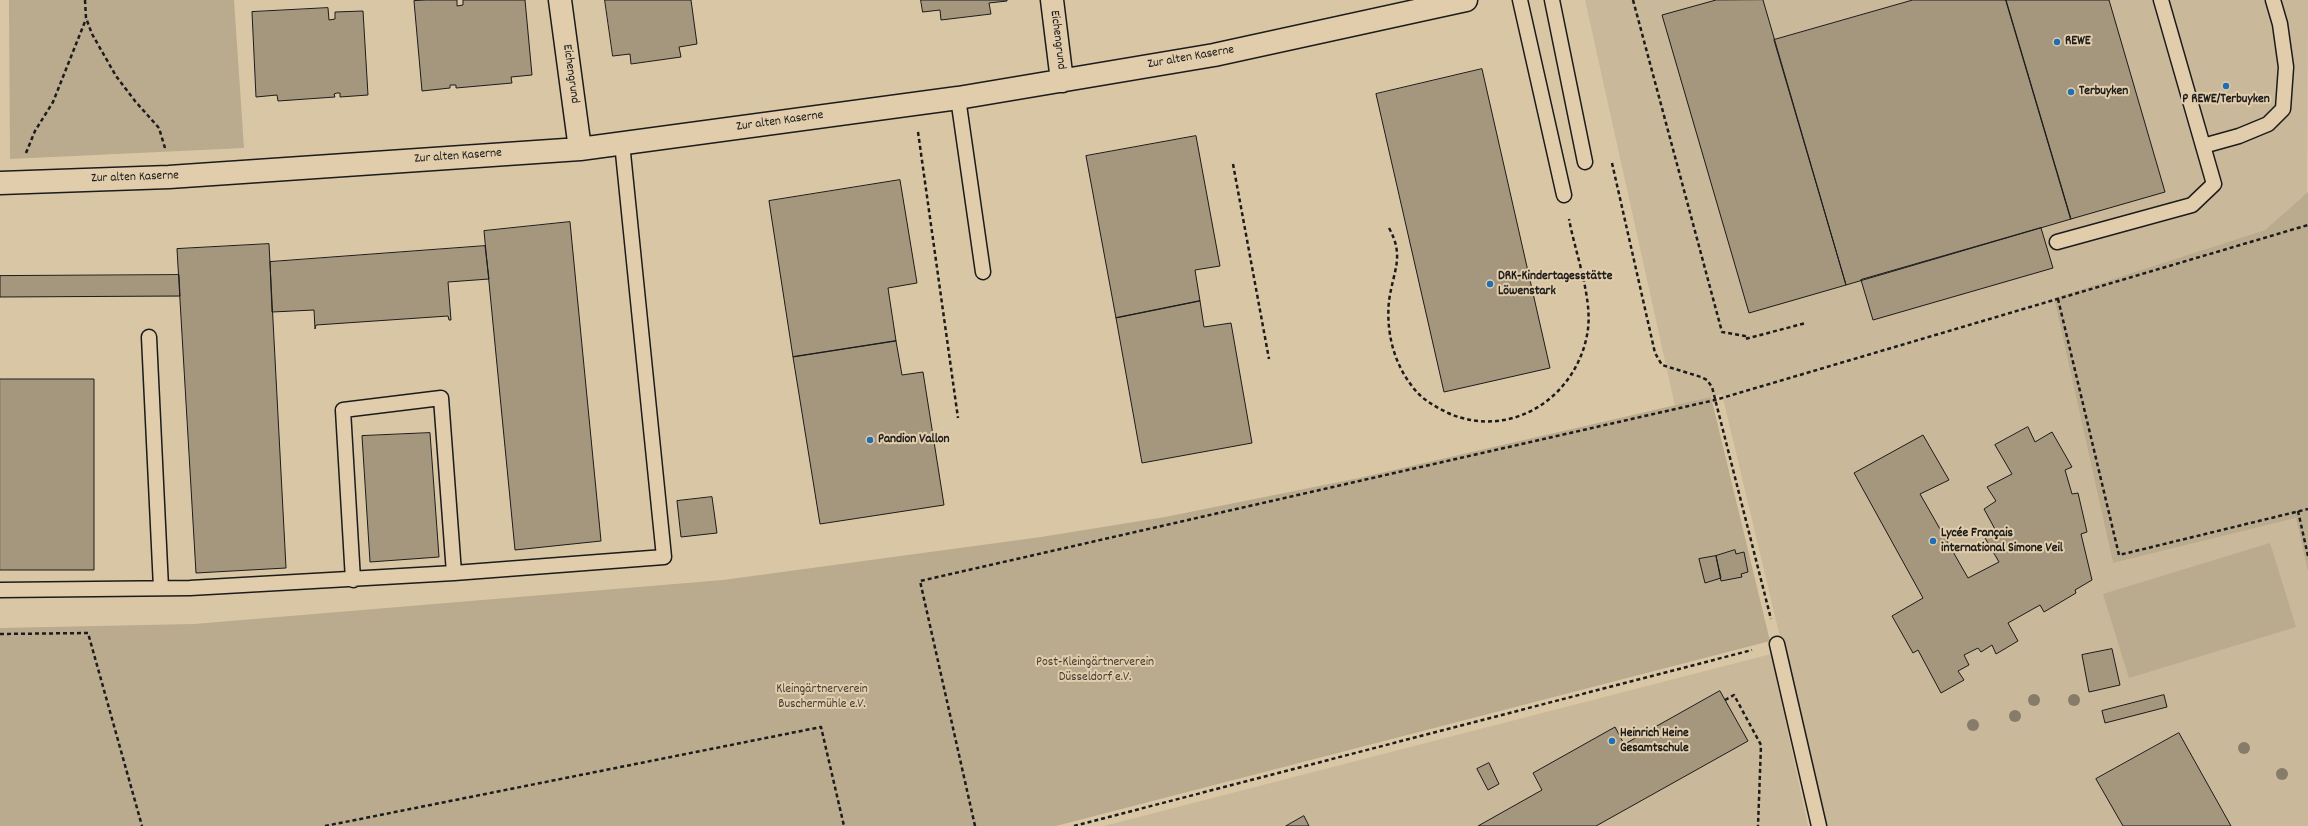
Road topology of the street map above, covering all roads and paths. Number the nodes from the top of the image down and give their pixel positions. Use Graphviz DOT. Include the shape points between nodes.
graph roads {
  1 [pos="85,0"];
  2 [pos="560,0"];
  3 [pos="1052,0"];
  4 [pos="1466,0"];
  5 [pos="1520,0"];
  6 [pos="1552,0"];
  7 [pos="1633,0"];
  8 [pos="2160,0"];
  9 [pos="2273,0"];
  10 [pos="86,18"];
  11 [pos="1062,81"];
  12 [pos="958,98"];
  13 [pos="914,104"];
  14 [pos="622,143"];
  15 [pos="2203,146"];
  16 [pos="580,149"];
  17 [pos="1612,160"];
  18 [pos="1585,162"];
  19 [pos="1233,164"];
  20 [pos="169,177"];
  21 [pos="21,182"];
  22 [pos="0,183"];
  23 [pos="1564,195"];
  24 [pos="2308,225"];
  25 [pos="1388,228"];
  26 [pos="2057,242"];
  27 [pos="984,272"];
  28 [pos="2058,299"];
  29 [pos="1806,323"];
  30 [pos="149,337"];
  31 [pos="1269,359"];
  32 [pos="1715,400"];
  33 [pos="958,418"];
  34 [pos="2308,509"];
  35 [pos="2298,512"];
  36 [pos="2308,556"];
  37 [pos="454,573"];
  38 [pos="353,580"];
  39 [pos="161,588"];
  40 [pos="0,590"];
  41 [pos="0,634"];
  42 [pos="1777,644"];
  43 [pos="1725,700"];
  44 [pos="142,826"];
  45 [pos="325,826"];
  46 [pos="844,826"];
  47 [pos="976,826"];
  48 [pos="1074,826"];
  49 [pos="1758,826"];
  50 [pos="1819,826"];
  1 -- 10 [label="path"];
  2 -- 16 [label="street, Eichengrund"];
  3 -- 11 [label="street, Eichengrund"];
  4 -- 11 [label="street, Zur alten Kaserne" via="1214,55"];
  5 -- 23 [label="lane"];
  6 -- 18 [label="lane"];
  7 -- 29 [label="path" via="1722,332 1744,336 1745,339"];
  8 -- 15 [label="lane"];
  9 -- 15 [label="lane" via="2280,24 2286,66 2283,109 2268,124 2239,136"];
  10 -- 20 [label="path" via="92,34 116,76 159,128 169,159"];
  10 -- 21 [label="path" via="56,96 27,149 21,167"];
  11 -- 12 [label="street, Zur alten Kaserne"];
  12 -- 13 [label="street, Zur alten Kaserne"];
  12 -- 27 [label="lane"];
  13 -- 14 [label="street, Zur alten Kaserne"];
  13 -- 33 [label="path"];
  14 -- 16 [label="street, Zur alten Kaserne"];
  14 -- 37 [label="lane" via="664,557"];
  15 -- 26 [label="lane" via="2214,184 2192,205"];
  16 -- 20 [label="street, Zur alten Kaserne"];
  17 -- 32 [label="path" via="1656,358 1667,368 1706,380 1712,388"];
  19 -- 31 [label="path"];
  20 -- 21 [label="street, Zur alten Kaserne"];
  21 -- 22 [label="street, Zur alten Kaserne"];
  23 -- 25 [label="path" via="1586,298 1588,328 1584,344 1576,367 1560,390 1532,411 1498,421 1474,422 1440,409 1427,402 1402,370 1396,359 1390,331 1389,302 1398,251"];
  24 -- 28 [label="path"];
  28 -- 32 [label="path"];
  28 -- 35 [label="path" via="2119,555"];
  30 -- 39 [label="lane"];
  32 -- 42 [label="path"];
  32 -- 47 [label="path" via="920,581"];
  34 -- 35 [label="path"];
  35 -- 36 [label="path"];
  37 -- 38 [label="lane"];
  37 -- 38 [label="lane" via="441,398 343,410"];
  38 -- 39 [label="lane"];
  39 -- 40 [label="lane"];
  41 -- 44 [label="path" via="88,633"];
  42 -- 48 [label="path"];
  42 -- 50 [label="lane"];
  43 -- 49 [label="path" via="1734,695 1761,745"];
  45 -- 46 [label="path" via="821,727"];
}
